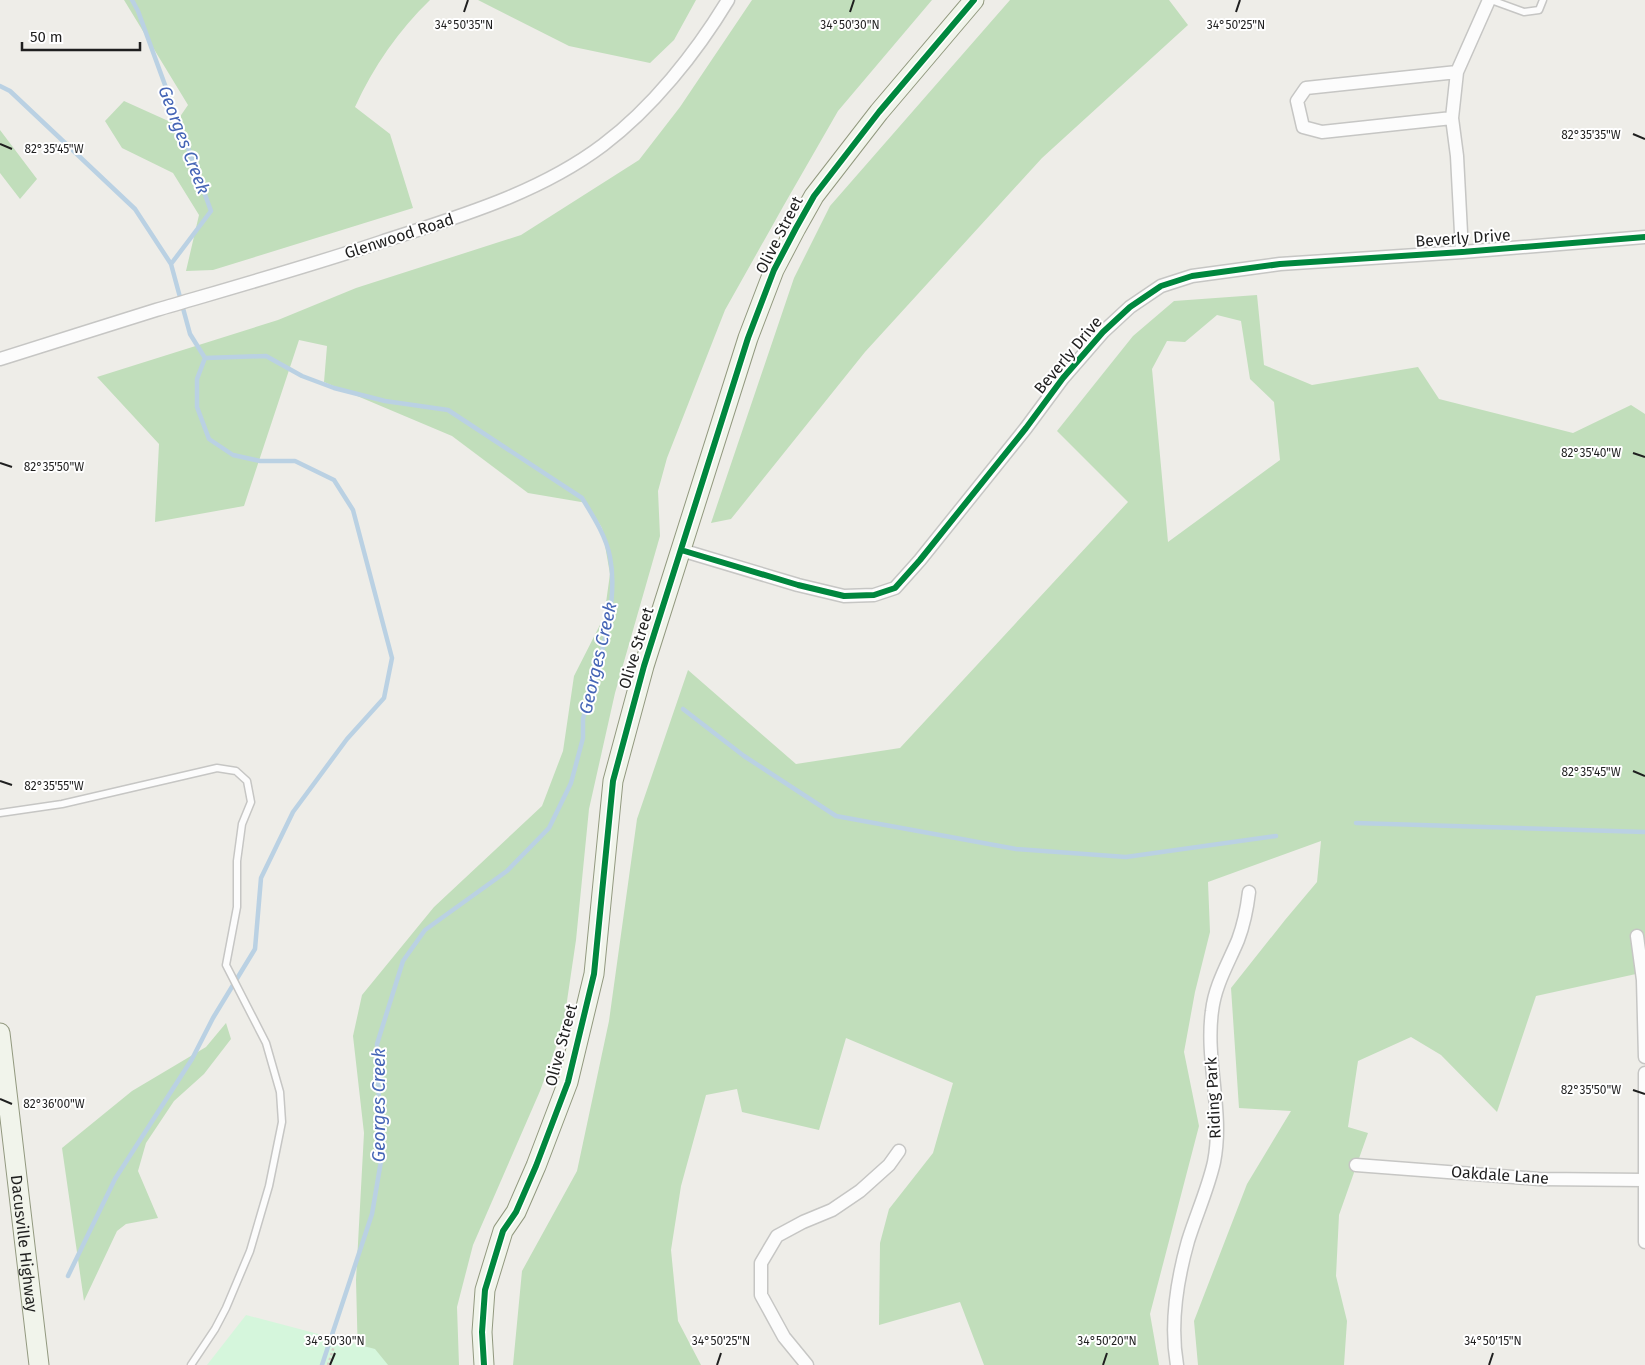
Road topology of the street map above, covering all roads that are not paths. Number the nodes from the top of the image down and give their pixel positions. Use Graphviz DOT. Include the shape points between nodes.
graph roads {
  1 [pos="728,0"];
  2 [pos="974,0"];
  3 [pos="1490,0"];
  4 [pos="1543,0"];
  5 [pos="1456,72"];
  6 [pos="1452,118"];
  7 [pos="1645,237"];
  8 [pos="1462,252"];
  9 [pos="0,359"];
  10 [pos="681,550"];
  11 [pos="0,813"];
  12 [pos="1249,892"];
  13 [pos="1637,936"];
  14 [pos="0,1034"];
  15 [pos="1645,1057"];
  16 [pos="1645,1073"];
  17 [pos="899,1150"];
  18 [pos="1356,1165"];
  19 [pos="1644,1180"];
  20 [pos="1645,1242"];
  21 [pos="39,1365"];
  22 [pos="191,1365"];
  23 [pos="484,1365"];
  24 [pos="807,1365"];
  25 [pos="1177,1365"];
  1 -- 9 [label="street, Glenwood Road" via="710,30 653,100 603,145 563,171 459,216 327,260"];
  2 -- 10 [label="street, Olive Street" via="879,112 814,196 796,228 774,270 748,338"];
  3 -- 4 [label="lane" via="1524,12 1539,10"];
  3 -- 5 [label="street"];
  5 -- 6 [label="street"];
  5 -- 6 [label="street" via="1306,88 1297,101 1303,127 1322,132"];
  6 -- 8 [label="street"];
  7 -- 8 [label="street, Beverly Drive"];
  8 -- 10 [label="street, Beverly Drive" via="1280,264 1192,276 1161,286 1130,307 1103,332 895,588 874,596 844,596"];
  10 -- 23 [label="street, Olive Street" via="644,666 614,782 594,974 568,1082 516,1212 503,1231 484,1290"];
  11 -- 22 [label="lane" via="62,804 217,768 236,771 247,781 251,802 242,824 237,861 237,907 226,965 266,1043 280,1092 282,1122 269,1186 250,1251 226,1308"];
  12 -- 25 [label="street, Riding Park" via="1247,912 1219,980 1212,1010 1210,1037 1217,1124 1214,1161 1179,1281 1174,1351"];
  13 -- 15 [label="street" via="1643,980"];
  14 -- 21 [label="street, Dacusville Highway"];
  16 -- 19 [label="street"];
  17 -- 24 [label="street" via="889,1165 860,1191 777,1236 761,1263 761,1295 784,1337"];
  18 -- 19 [label="street, Oakdale Lane" via="1539,1179"];
  19 -- 20 [label="street"];
}
